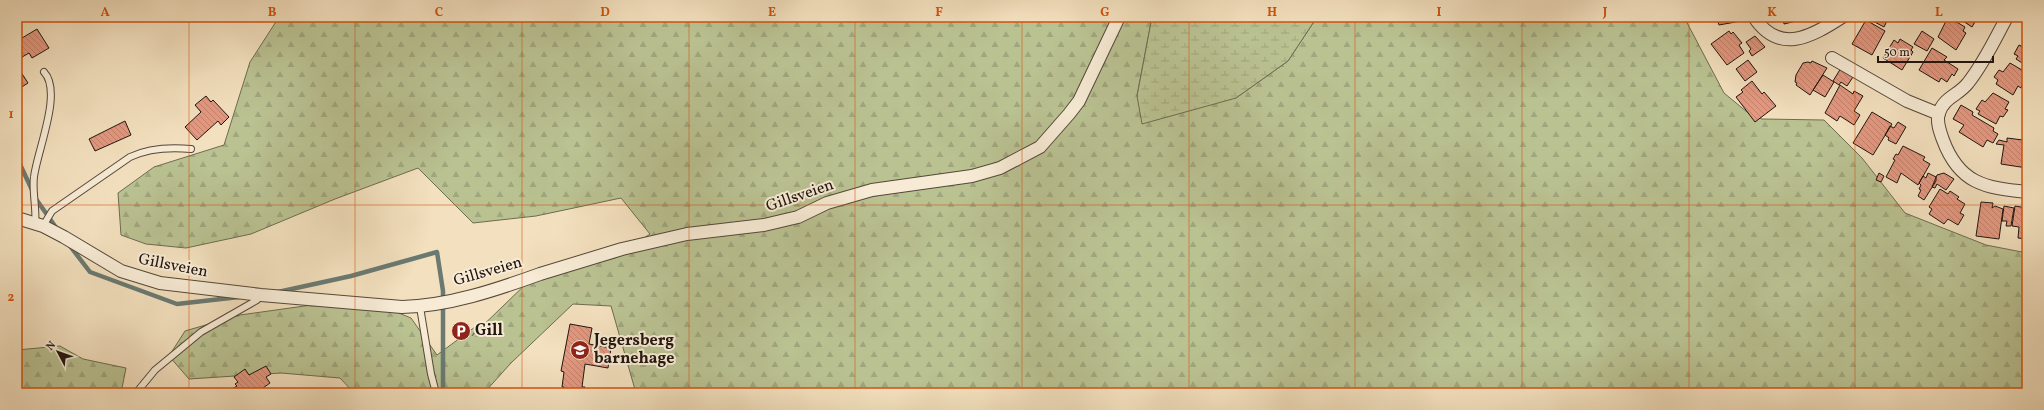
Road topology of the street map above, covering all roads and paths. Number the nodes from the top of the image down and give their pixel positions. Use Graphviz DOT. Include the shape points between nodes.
graph roads {
  1 [pos="1120,17"];
  2 [pos="1754,17"];
  3 [pos="1842,17"];
  4 [pos="2007,17"];
  5 [pos="1832,58"];
  6 [pos="44,72"];
  7 [pos="1938,114"];
  8 [pos="190,149"];
  9 [pos="2027,192"];
  10 [pos="17,218"];
  11 [pos="39,224"];
  12 [pos="261,295"];
  13 [pos="420,307"];
  14 [pos="136,393"];
  15 [pos="436,393"];
  1 -- 13 [label="street, Gillsveien" via="1079,101 1069,114 1040,146 1000,168 972,176 872,190 827,203 798,217 764,225 687,234 648,243 540,274 523,282"];
  2 -- 3 [label="street" via="1766,32 1787,40 1801,38 1824,29"];
  4 -- 7 [label="street" via="1967,85 1944,103"];
  5 -- 7 [label="street" via="1907,101"];
  6 -- 11 [label="lane" via="51,85 51,95 36,162 32,195"];
  7 -- 9 [label="street" via="1938,123 1946,148 1966,176 1999,188"];
  8 -- 11 [label="lane" via="155,149 130,157 52,211"];
  10 -- 11 [label="street, Gillsveien"];
  11 -- 12 [label="street, Gillsveien" via="64,236 102,261 139,278 160,283"];
  12 -- 13 [label="street, Gillsveien"];
  12 -- 14 [label="lane" via="201,332 178,350"];
  13 -- 15 [label="lane"];
}
